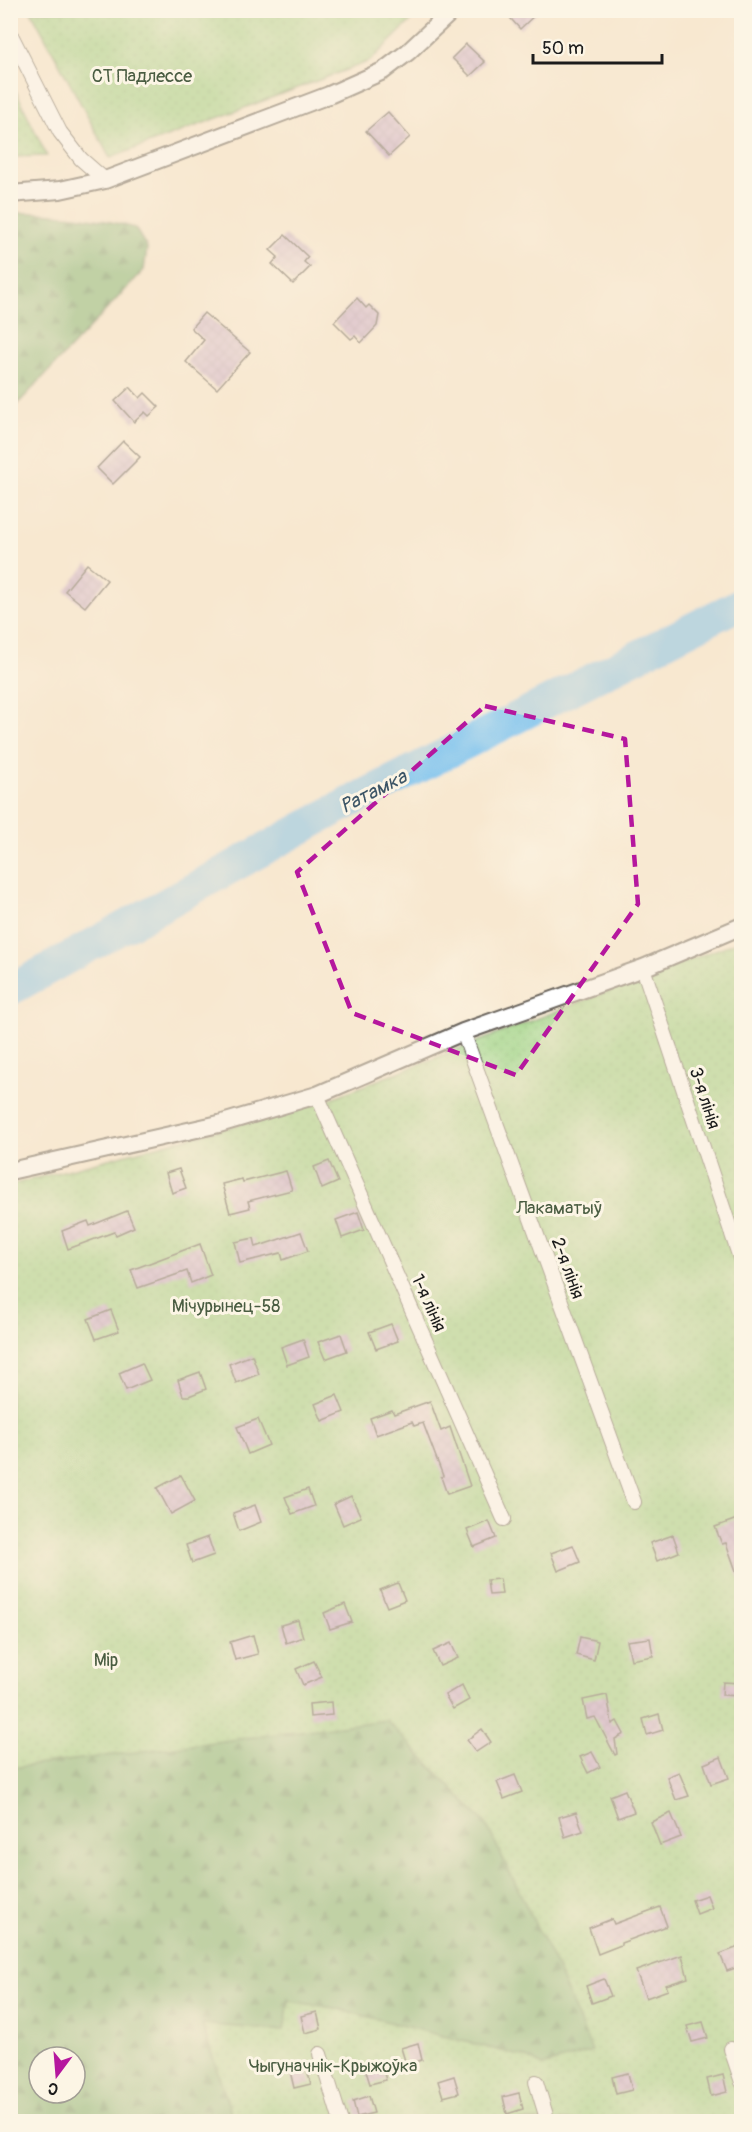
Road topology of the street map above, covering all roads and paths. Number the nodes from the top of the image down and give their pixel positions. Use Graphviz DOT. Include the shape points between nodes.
graph roads {
  1 [pos="453,10"];
  2 [pos="10,33"];
  3 [pos="105,180"];
  4 [pos="10,194"];
  5 [pos="741,926"];
  6 [pos="644,972"];
  7 [pos="466,1039"];
  8 [pos="320,1099"];
  9 [pos="10,1171"];
  10 [pos="741,1264"];
  11 [pos="634,1502"];
  12 [pos="504,1519"];
  13 [pos="731,2049"];
  14 [pos="320,2054"];
  15 [pos="536,2082"];
  16 [pos="741,2082"];
  17 [pos="341,2121"];
  18 [pos="548,2121"];
  1 -- 3 [label="street" via="383,71"];
  2 -- 3 [label="street" via="60,132 81,159"];
  3 -- 4 [label="street" via="60,190"];
  5 -- 6 [label="street"];
  6 -- 7 [label="street"];
  6 -- 10 [label="street, 3-я лінія"];
  7 -- 8 [label="street"];
  7 -- 11 [label="street, 2-я лінія"];
  8 -- 9 [label="street"];
  8 -- 12 [label="street, 1-я лінія"];
  13 -- 16 [label="street"];
  14 -- 17 [label="street"];
  15 -- 18 [label="street"];
}
